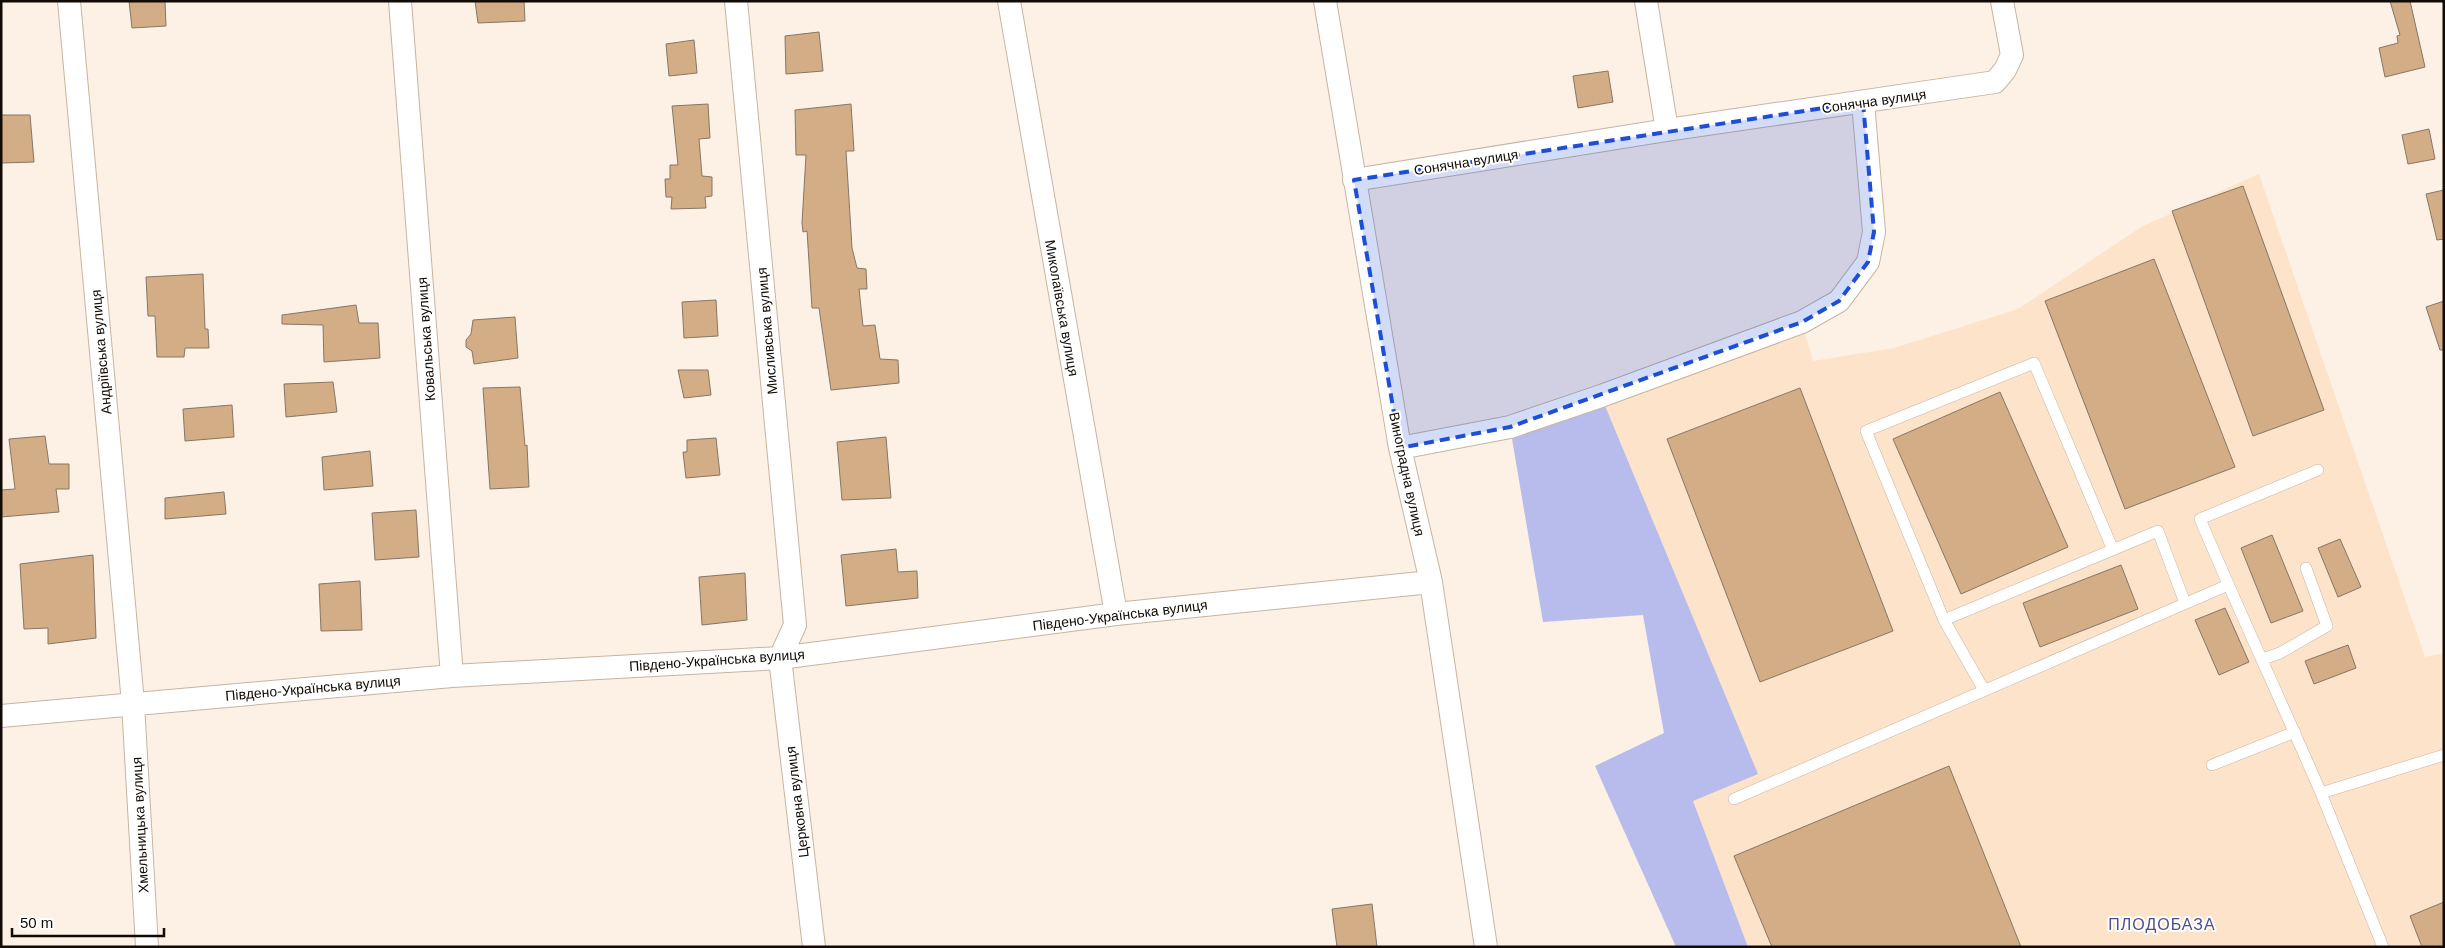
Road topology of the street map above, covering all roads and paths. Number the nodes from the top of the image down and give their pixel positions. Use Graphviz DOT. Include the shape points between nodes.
graph roads {
  1 [pos="69,1"];
  2 [pos="400,1"];
  3 [pos="736,1"];
  4 [pos="1009,1"];
  5 [pos="1325,1"];
  6 [pos="1646,1"];
  7 [pos="2002,1"];
  8 [pos="1863,102"];
  9 [pos="1667,130"];
  10 [pos="1354,180"];
  11 [pos="1400,448"];
  12 [pos="2318,470"];
  13 [pos="2113,550"];
  14 [pos="2306,568"];
  15 [pos="1431,582"];
  16 [pos="2228,585"];
  17 [pos="2185,603"];
  18 [pos="1116,614"];
  19 [pos="1944,620"];
  20 [pos="780,658"];
  21 [pos="2263,659"];
  22 [pos="452,676"];
  23 [pos="1984,690"];
  24 [pos="133,703"];
  25 [pos="1,716"];
  26 [pos="2295,732"];
  27 [pos="2444,755"];
  28 [pos="2212,765"];
  29 [pos="2321,792"];
  30 [pos="1734,799"];
  31 [pos="147,947"];
  32 [pos="814,947"];
  33 [pos="1486,947"];
  34 [pos="2383,947"];
  1 -- 24 [label="street, Андріївська вулиця"];
  2 -- 22 [label="street, Ковальська вулиця"];
  3 -- 20 [label="street, Мисливська вулиця" via="795,625"];
  4 -- 18 [label="street, Миколаївська вулиця"];
  5 -- 10 [label="street, Виноградна вулиця"];
  6 -- 9 [label="street"];
  7 -- 8 [label="street, Сонячна вулиця" via="2012,56 1995,82"];
  8 -- 9 [label="street, Сонячна вулиця"];
  8 -- 11 [label="street" via="1874,232 1868,262 1839,301 1802,322 1510,427"];
  9 -- 10 [label="street, Сонячна вулиця"];
  10 -- 11 [label="street, Виноградна вулиця"];
  11 -- 15 [label="street, Виноградна вулиця"];
  12 -- 16 [label="lane" via="2200,519"];
  13 -- 17 [label="lane" via="2158,531"];
  13 -- 19 [label="lane"];
  13 -- 19 [label="lane" via="2034,363 1866,432"];
  14 -- 21 [label="lane" via="2327,626"];
  15 -- 18 [label="street, Південо-Українська вулиця"];
  15 -- 33 [label="street, Виноградна вулиця"];
  16 -- 17 [label="lane"];
  16 -- 21 [label="lane"];
  17 -- 23 [label="lane"];
  18 -- 20 [label="street, Південо-Українська вулиця"];
  19 -- 23 [label="lane"];
  20 -- 22 [label="street, Південо-Українська вулиця"];
  20 -- 32 [label="street, Церковна вулиця"];
  21 -- 26 [label="lane"];
  22 -- 24 [label="street, Південо-Українська вулиця"];
  23 -- 30 [label="lane"];
  24 -- 25 [label="street, Південо-Українська вулиця"];
  24 -- 31 [label="street, Хмельницька вулиця"];
  26 -- 28 [label="lane"];
  26 -- 29 [label="lane"];
  27 -- 29 [label="lane"];
  29 -- 34 [label="lane"];
}
